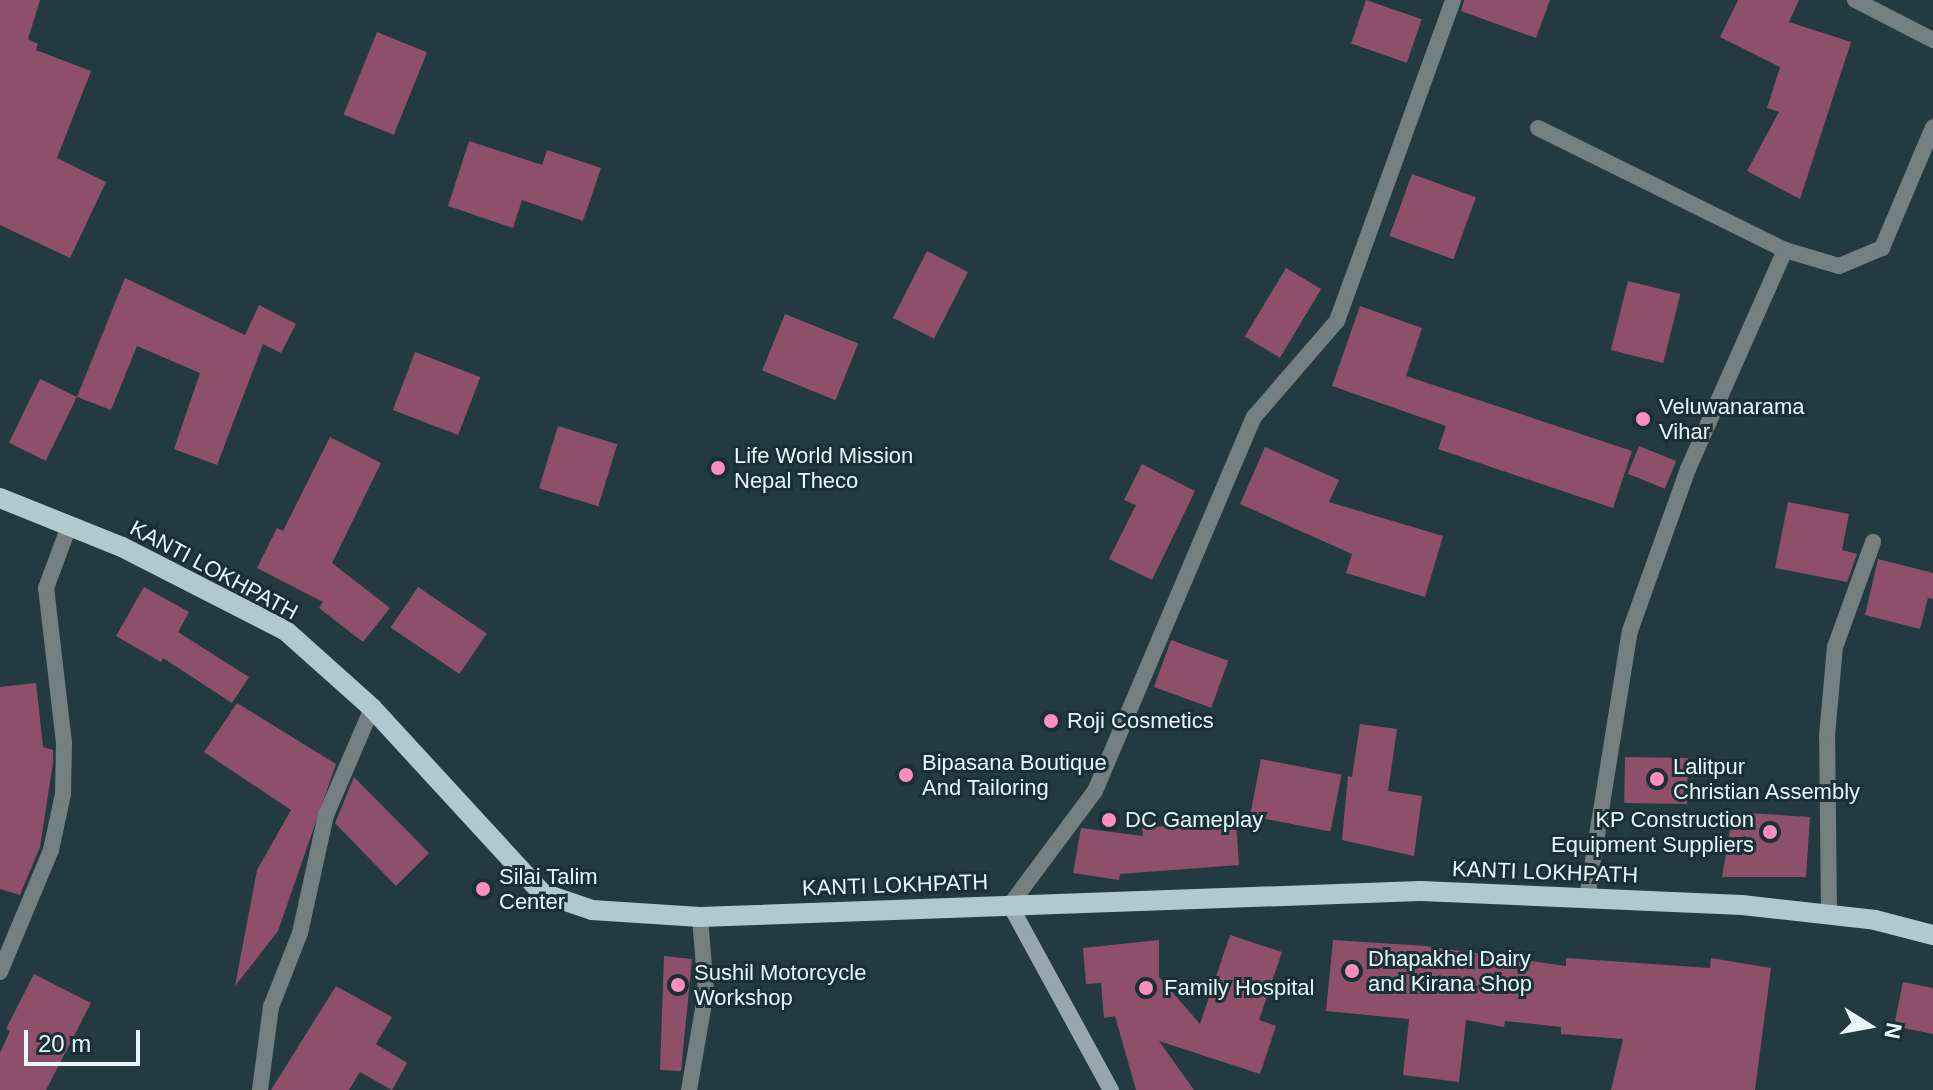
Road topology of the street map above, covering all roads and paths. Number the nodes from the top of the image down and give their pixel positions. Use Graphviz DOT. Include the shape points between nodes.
graph roads {
  1 [pos="1453,0"];
  2 [pos="1855,0"];
  3 [pos="1933,40"];
  4 [pos="1933,127"];
  5 [pos="1538,128"];
  6 [pos="1785,250"];
  7 [pos="0,498"];
  8 [pos="69,526"];
  9 [pos="1873,542"];
  10 [pos="372,708"];
  11 [pos="1587,898"];
  12 [pos="1010,905"];
  13 [pos="1829,915"];
  14 [pos="700,917"];
  15 [pos="1933,935"];
  16 [pos="0,972"];
  17 [pos="260,1090"];
  18 [pos="689,1090"];
  19 [pos="1111,1090"];
  1 -- 12 [label="street" via="1337,321 1254,417 1095,791"];
  2 -- 3 [label="street"];
  4 -- 6 [label="street" via="1882,248 1839,266"];
  5 -- 6 [label="street"];
  6 -- 11 [label="street" via="1688,469 1630,631"];
  7 -- 8 [label="main road, KANTI LOKHPATH"];
  8 -- 10 [label="main road, KANTI LOKHPATH" via="286,631"];
  8 -- 16 [label="street" via="46,588 64,743 63,794 51,850"];
  9 -- 13 [label="street" via="1835,647 1827,736"];
  10 -- 14 [label="main road, KANTI LOKHPATH" via="542,893 592,910"];
  10 -- 17 [label="street" via="326,815 300,933 271,1007"];
  11 -- 12 [label="main road, KANTI LOKHPATH" via="1421,891"];
  11 -- 13 [label="main road, KANTI LOKHPATH"];
  12 -- 14 [label="main road, KANTI LOKHPATH"];
  12 -- 19 [label="main road"];
  13 -- 15 [label="main road, KANTI LOKHPATH"];
  14 -- 18 [label="street" via="706,992"];
}
